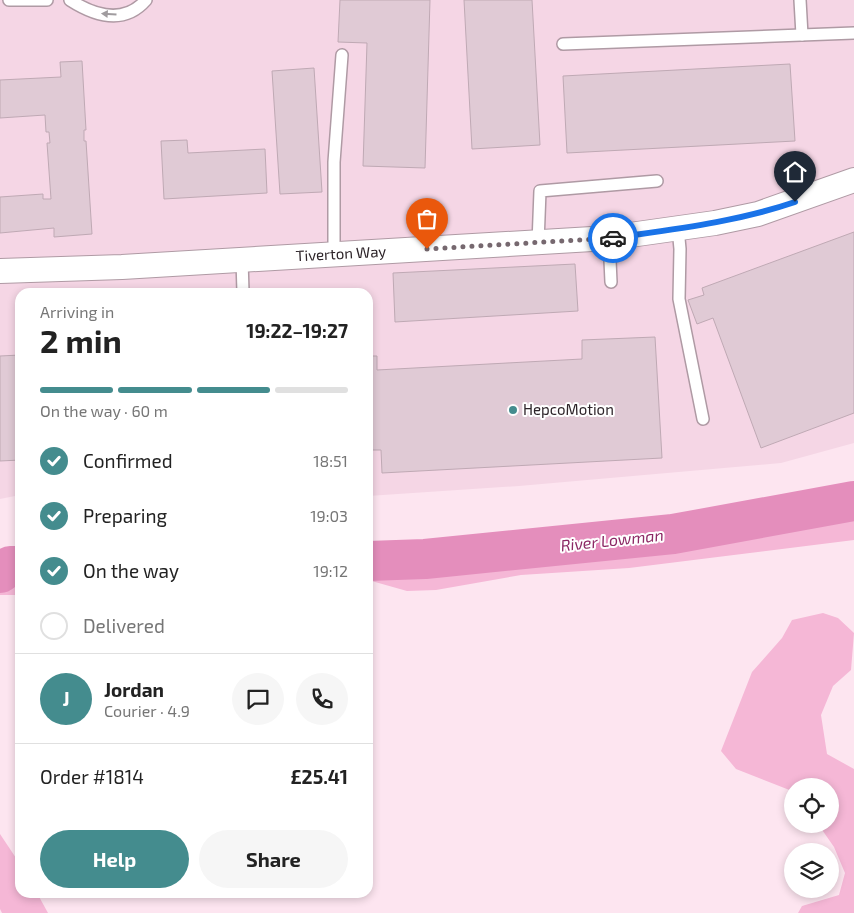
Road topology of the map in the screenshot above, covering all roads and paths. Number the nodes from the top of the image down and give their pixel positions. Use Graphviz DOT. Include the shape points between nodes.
graph roads {
  1 [pos="9,0"];
  2 [pos="48,0"];
  3 [pos="70,0"];
  4 [pos="141,0"];
  5 [pos="145,0"];
  6 [pos="800,0"];
  7 [pos="854,33"];
  8 [pos="802,35"];
  9 [pos="563,44"];
  10 [pos="342,55"];
  11 [pos="854,180"];
  12 [pos="657,181"];
  13 [pos="678,228"];
  14 [pos="610,238"];
  15 [pos="538,243"];
  16 [pos="334,255"];
  17 [pos="242,260"];
  18 [pos="0,271"];
  19 [pos="611,282"];
  20 [pos="243,288"];
  21 [pos="704,420"];
  1 -- 2 [label="lane"];
  5 -- 3 [label="lane, one-way" via="128,14 110,15 87,11"];
  4 -- 5 [label="lane"];
  6 -- 8 [label="lane"];
  7 -- 8 [label="lane"];
  8 -- 9 [label="lane"];
  10 -- 16 [label="lane" via="334,162"];
  11 -- 13 [label="street, Tiverton Way" via="758,214"];
  12 -- 15 [label="lane" via="540,191"];
  13 -- 14 [label="street, Tiverton Way"];
  13 -- 21 [label="lane" via="679,299"];
  14 -- 15 [label="street, Tiverton Way"];
  14 -- 19 [label="lane"];
  15 -- 16 [label="street, Tiverton Way"];
  16 -- 17 [label="street, Tiverton Way"];
  17 -- 18 [label="street, Tiverton Way"];
  17 -- 20 [label="lane"];
}
